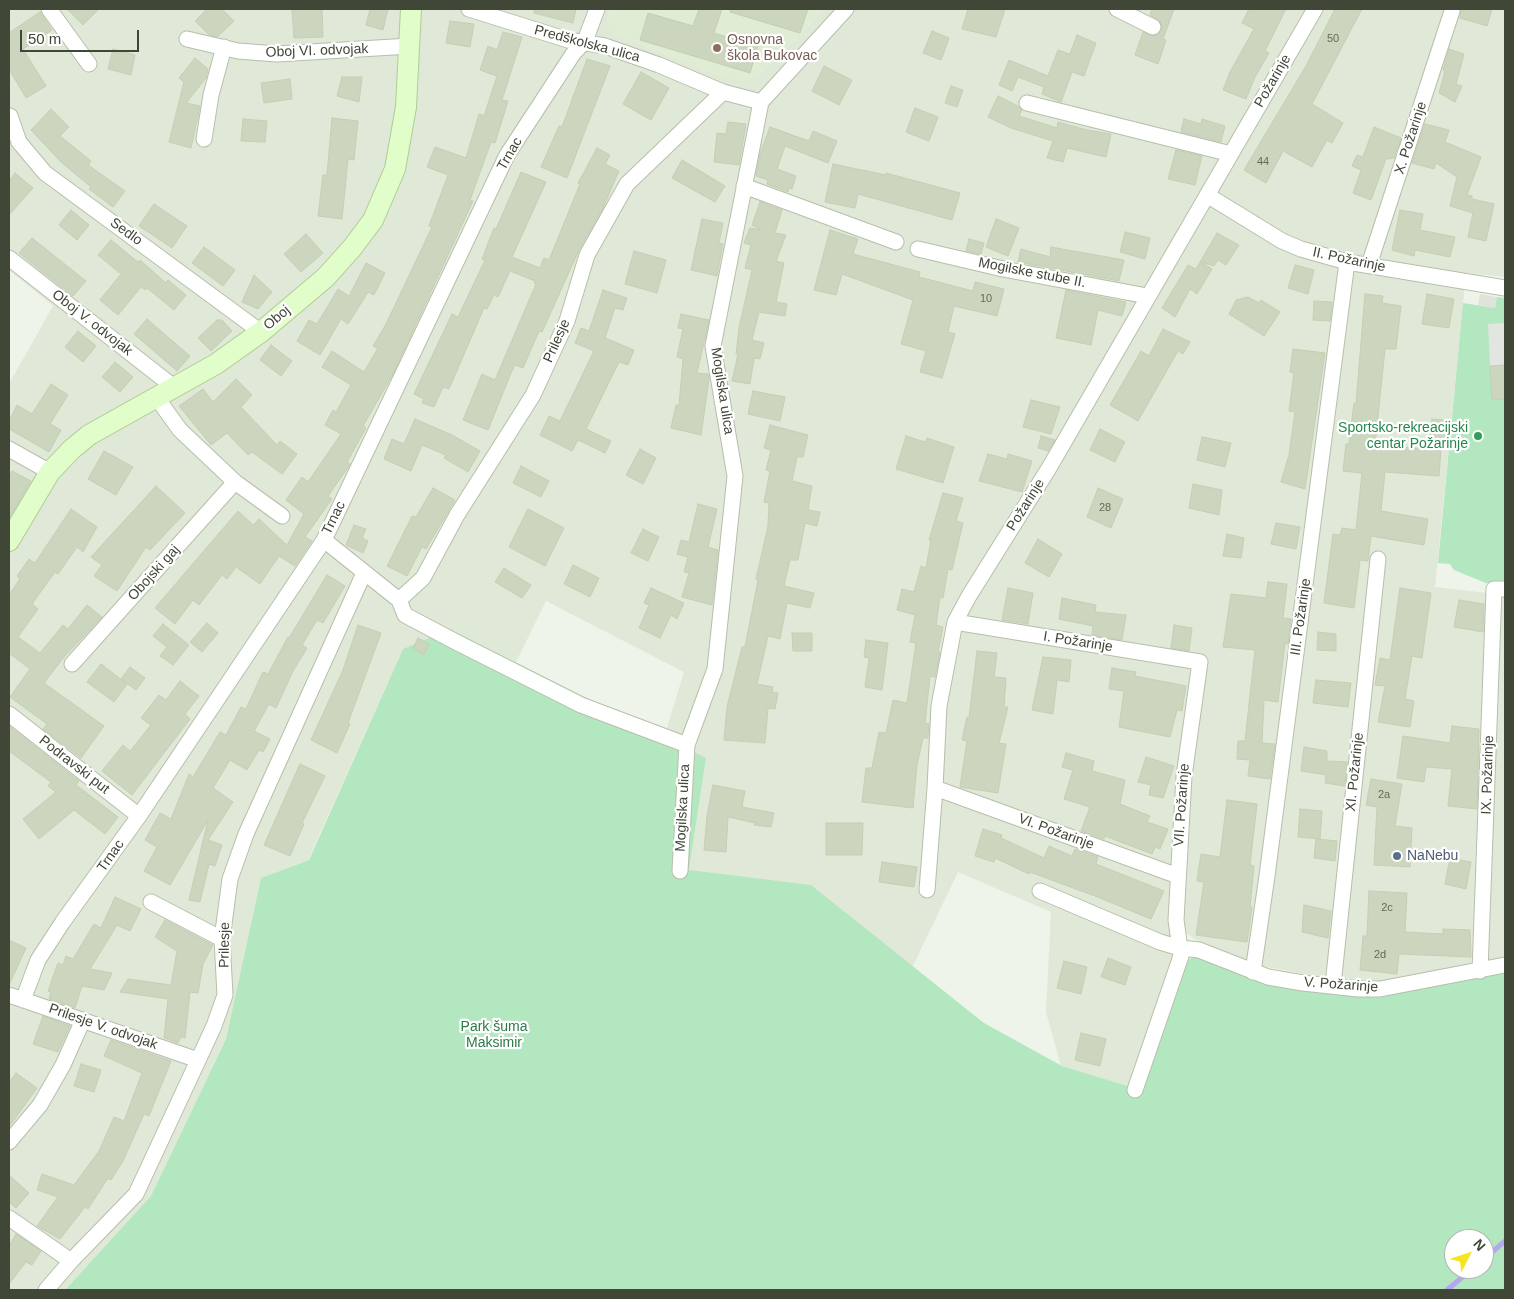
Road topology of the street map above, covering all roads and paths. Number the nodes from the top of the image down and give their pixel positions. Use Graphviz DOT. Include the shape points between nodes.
graph roads {
  1 [pos="48,9"];
  2 [pos="411,9"];
  3 [pos="470,9"];
  4 [pos="597,9"];
  5 [pos="846,9"];
  6 [pos="1117,9"];
  7 [pos="1315,9"];
  8 [pos="1452,11"];
  9 [pos="1153,27"];
  10 [pos="187,38"];
  11 [pos="585,42"];
  12 [pos="410,46"];
  13 [pos="224,47"];
  14 [pos="89,64"];
  15 [pos="722,92"];
  16 [pos="761,102"];
  17 [pos="1027,103"];
  18 [pos="10,116"];
  19 [pos="204,139"];
  20 [pos="1231,154"];
  21 [pos="744,186"];
  22 [pos="1207,195"];
  23 [pos="896,242"];
  24 [pos="918,249"];
  25 [pos="9,258"];
  26 [pos="1347,262"];
  27 [pos="1369,265"];
  28 [pos="1505,288"];
  29 [pos="1147,296"];
  30 [pos="261,332"];
  31 [pos="174,388"];
  32 [pos="157,398"];
  33 [pos="9,450"];
  34 [pos="50,472"];
  35 [pos="235,482"];
  36 [pos="282,516"];
  37 [pos="9,538"];
  38 [pos="324,540"];
  39 [pos="1378,559"];
  40 [pos="364,573"];
  41 [pos="1505,589"];
  42 [pos="399,600"];
  43 [pos="955,622"];
  44 [pos="1200,662"];
  45 [pos="72,664"];
  46 [pos="9,714"];
  47 [pos="687,745"];
  48 [pos="935,788"];
  49 [pos="139,816"];
  50 [pos="680,870"];
  51 [pos="1178,876"];
  52 [pos="927,890"];
  53 [pos="1040,891"];
  54 [pos="151,902"];
  55 [pos="222,939"];
  56 [pos="1180,948"];
  57 [pos="1505,965"];
  58 [pos="1480,971"];
  59 [pos="1253,972"];
  60 [pos="1333,985"];
  61 [pos="16,998"];
  62 [pos="83,1020"];
  63 [pos="198,1060"];
  64 [pos="1135,1090"];
  65 [pos="9,1142"];
  66 [pos="9,1218"];
  67 [pos="71,1261"];
  68 [pos="46,1290"];
  1 -- 14 [label="street"];
  2 -- 12 [label="street, Oboj"];
  3 -- 11 [label="street, Predškolska ulica" via="568,40"];
  4 -- 11 [label="street, Trnac"];
  5 -- 16 [label="street"];
  6 -- 9 [label="street"];
  7 -- 20 [label="street, Požarinje"];
  8 -- 27 [label="street, X. Požarinje"];
  10 -- 13 [label="street, Oboj VI. odvojak"];
  11 -- 15 [label="street, Predškolska ulica" via="659,65"];
  11 -- 38 [label="street, Trnac" via="573,54 508,155"];
  12 -- 13 [label="street, Oboj VI. odvojak" via="284,54"];
  12 -- 30 [label="street, Oboj" via="406,107 395,169 373,220 326,276"];
  13 -- 19 [label="street"];
  15 -- 16 [label="street, Predškolska ulica"];
  15 -- 42 [label="street, Prilesje" via="627,184 587,256 567,321 533,395 457,515 423,578"];
  16 -- 21 [label="street, Mogilska ulica"];
  17 -- 20 [label="street"];
  18 -- 30 [label="street, Sedlo" via="19,142 45,173"];
  20 -- 22 [label="street, Požarinje"];
  21 -- 23 [label="street"];
  21 -- 47 [label="street, Mogilska ulica" via="714,346 735,476 715,669"];
  22 -- 26 [label="street, II. Požarinje" via="1282,241"];
  22 -- 29 [label="street, Požarinje"];
  24 -- 29 [label="street, Mogilske stube II." via="1003,269"];
  25 -- 31 [label="street, Oboj V. odvojak"];
  26 -- 27 [label="street, II. Požarinje"];
  26 -- 59 [label="street, III. Požarinje"];
  27 -- 28 [label="street, II. Požarinje"];
  29 -- 43 [label="street, Požarinje" via="1049,468"];
  30 -- 31 [label="street, Oboj" via="216,364"];
  31 -- 32 [label="street, Oboj"];
  32 -- 34 [label="street, Oboj" via="89,435"];
  32 -- 35 [label="street" via="180,430"];
  33 -- 34 [label="street"];
  34 -- 37 [label="street, Oboj"];
  35 -- 36 [label="street"];
  35 -- 45 [label="street, Obojski gaj"];
  38 -- 40 [label="street"];
  38 -- 49 [label="street, Trnac"];
  39 -- 60 [label="street, XI. Požarinje"];
  40 -- 42 [label="street"];
  40 -- 55 [label="street, Prilesje" via="246,834 230,879"];
  41 -- 58 [label="street, IX. Požarinje" via="1494,590"];
  42 -- 47 [label="street, Mogilska ulica" via="405,615 473,651 581,705"];
  43 -- 44 [label="street, I. Požarinje"];
  43 -- 48 [label="street, Požarinje" via="939,706"];
  44 -- 51 [label="street, VII. Požarinje" via="1184,776"];
  46 -- 49 [label="street, Podravski put"];
  47 -- 50 [label="street, Mogilska ulica"];
  48 -- 51 [label="street, VI. Požarinje"];
  48 -- 52 [label="street, Požarinje"];
  49 -- 61 [label="street, Trnac" via="62,923"];
  51 -- 56 [label="street, VII. Požarinje" via="1176,920"];
  53 -- 56 [label="street" via="1109,922"];
  54 -- 55 [label="street"];
  55 -- 63 [label="street, Prilesje" via="225,995"];
  56 -- 59 [label="street, V. Požarinje" via="1199,950"];
  56 -- 64 [label="street, VII. Požarinje" via="1181,956"];
  57 -- 58 [label="street, V. Požarinje"];
  58 -- 60 [label="street, V. Požarinje" via="1380,989"];
  59 -- 60 [label="street, V. Požarinje" via="1303,983"];
  61 -- 62 [label="street, Prilesje V. odvojak"];
  62 -- 63 [label="street, Prilesje V. odvojak"];
  62 -- 65 [label="street" via="63,1065 40,1104"];
  63 -- 67 [label="street, Prilesje" via="136,1194"];
  66 -- 67 [label="street"];
  67 -- 68 [label="street, Prilesje"];
}
